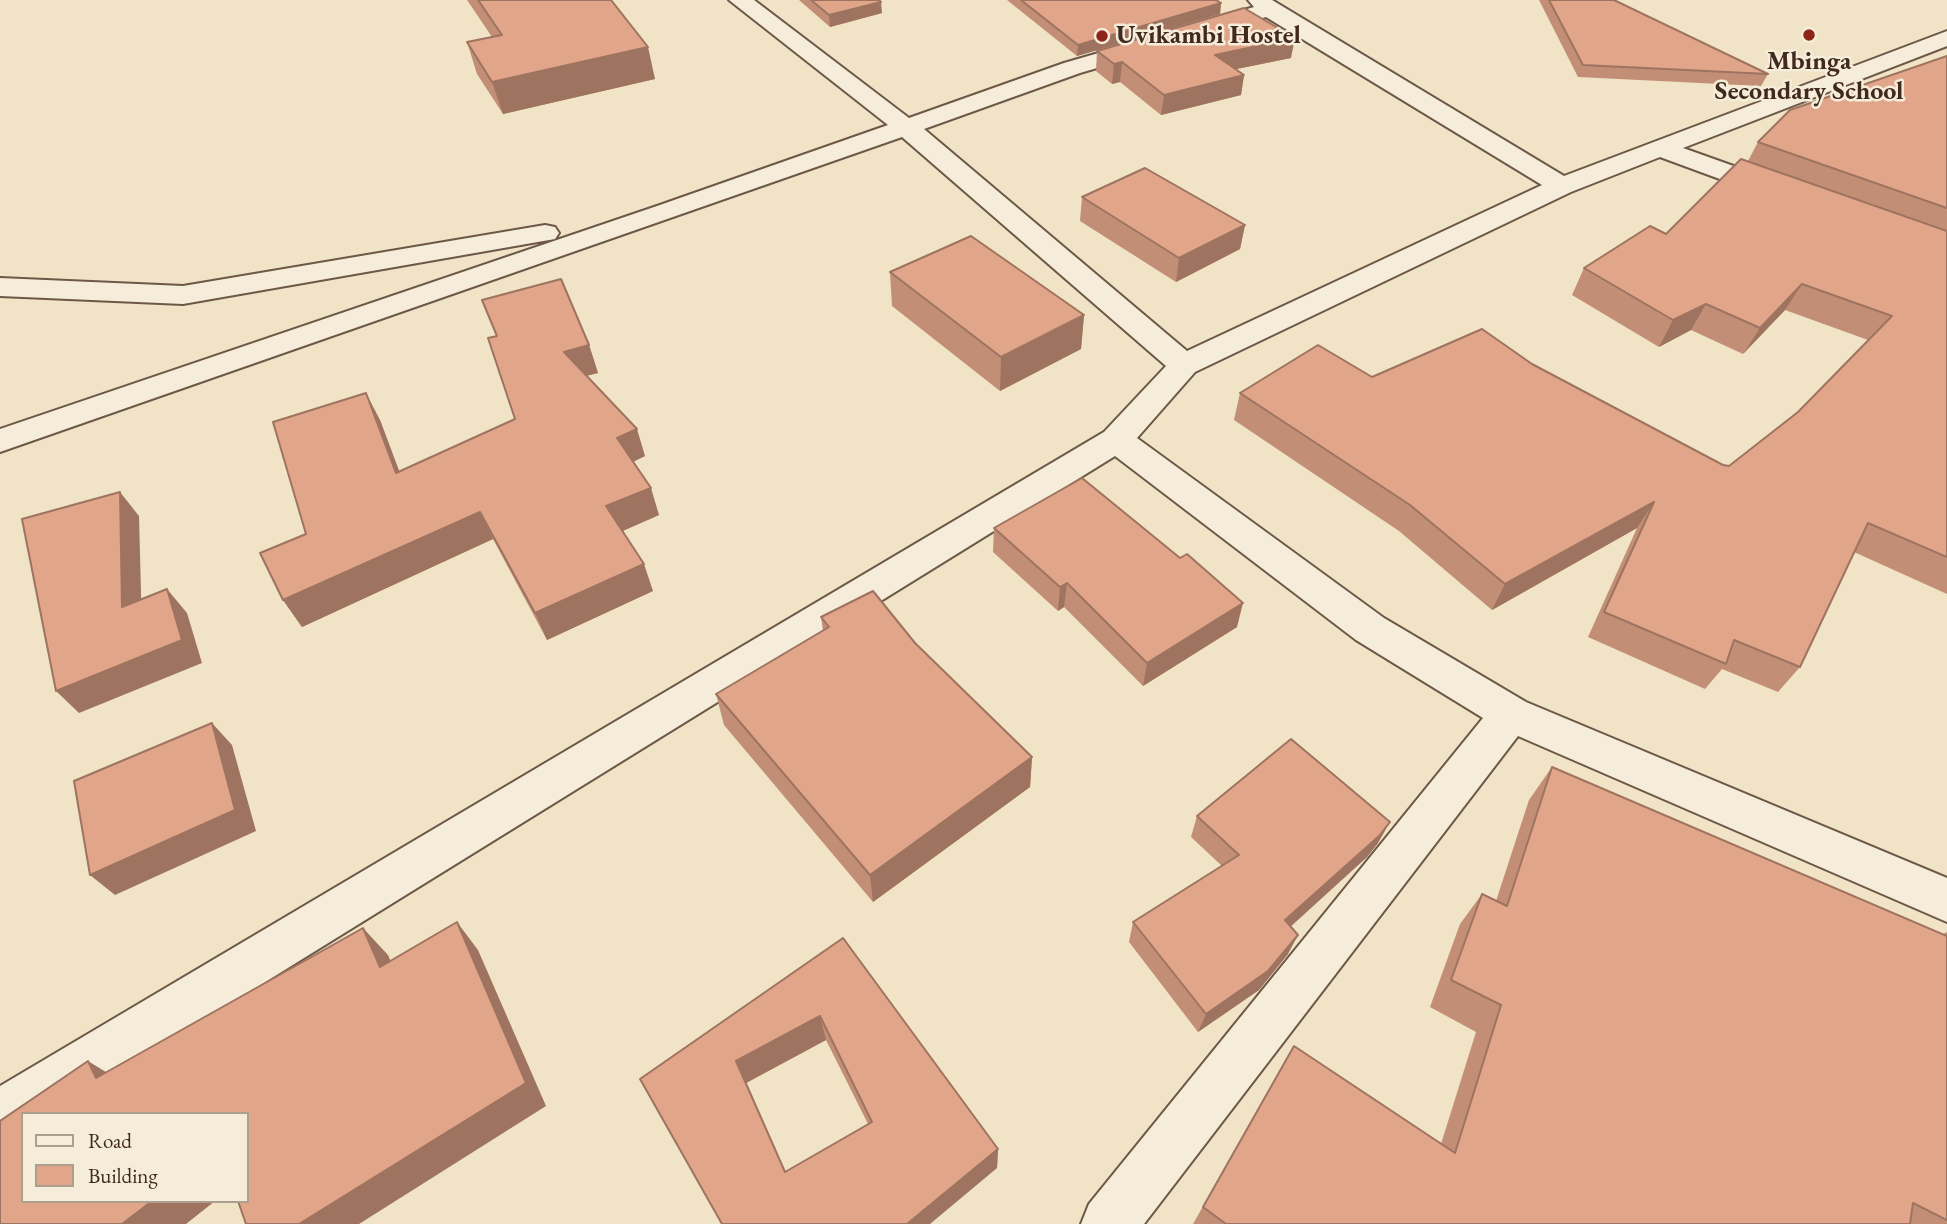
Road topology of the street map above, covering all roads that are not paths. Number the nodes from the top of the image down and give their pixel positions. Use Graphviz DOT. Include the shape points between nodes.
graph roads {
  1 [pos="740,0"];
  2 [pos="1264,5"];
  3 [pos="1944,41"];
  4 [pos="907,128"];
  5 [pos="1661,149"];
  6 [pos="1562,186"];
  7 [pos="1802,200"];
  8 [pos="667,212"];
  9 [pos="0,287"];
  10 [pos="1184,365"];
  11 [pos="1115,440"];
  12 [pos="0,441"];
  13 [pos="1511,714"];
  14 [pos="1947,900"];
  15 [pos="0,1116"];
  16 [pos="1115,1222"];
  1 -- 4 [label="street"];
  2 -- 4 [label="street"];
  2 -- 6 [label="street"];
  3 -- 5 [label="street"];
  4 -- 8 [label="street"];
  4 -- 10 [label="street"];
  5 -- 6 [label="street"];
  5 -- 7 [label="street"];
  6 -- 10 [label="street"];
  8 -- 9 [label="street" via="183,295"];
  8 -- 12 [label="street"];
  10 -- 11 [label="street"];
  11 -- 13 [label="street" via="1370,629"];
  11 -- 15 [label="street"];
  13 -- 14 [label="street"];
  13 -- 16 [label="street"];
}
